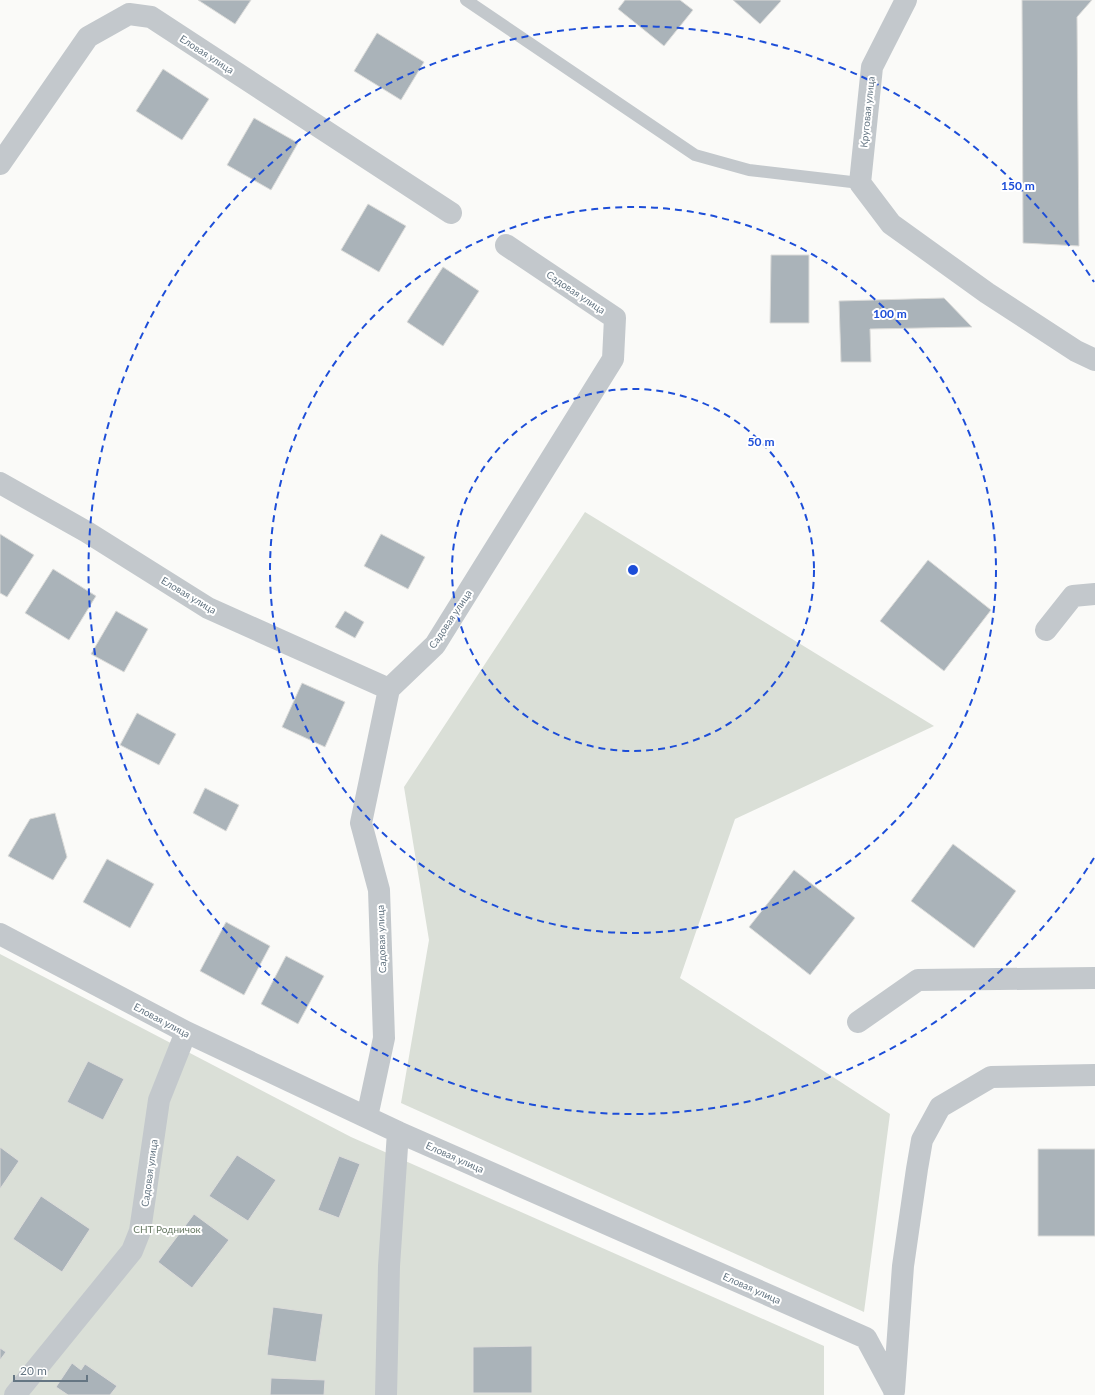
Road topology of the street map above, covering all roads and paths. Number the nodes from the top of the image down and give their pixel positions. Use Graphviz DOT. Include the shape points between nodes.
graph roads {
  1 [pos="466,0"];
  2 [pos="906,0"];
  3 [pos="0,164"];
  4 [pos="860,183"];
  5 [pos="451,213"];
  6 [pos="506,245"];
  7 [pos="1095,360"];
  8 [pos="0,483"];
  9 [pos="1095,594"];
  10 [pos="1046,630"];
  11 [pos="389,689"];
  12 [pos="0,934"];
  13 [pos="1095,978"];
  14 [pos="858,1022"];
  15 [pos="186,1032"];
  16 [pos="1095,1076"];
  17 [pos="367,1117"];
  18 [pos="398,1132"];
  19 [pos="894,1392"];
  20 [pos="15,1395"];
  21 [pos="386,1395"];
  1 -- 4 [label="lane" via="695,155 749,170"];
  2 -- 4 [label="street, Круговая улица" via="872,67"];
  3 -- 5 [label="street, Еловая улица" via="88,37 129,14 151,17"];
  4 -- 7 [label="street" via="891,224 986,293 1076,351"];
  6 -- 11 [label="street, Садовая улица" via="615,318 613,359 435,645"];
  8 -- 11 [label="street, Еловая улица" via="86,532 208,608"];
  9 -- 10 [label="street" via="1073,596"];
  11 -- 17 [label="street, Садовая улица" via="361,823 379,890 384,1038"];
  12 -- 15 [label="street, Еловая улица"];
  13 -- 14 [label="street" via="918,980"];
  15 -- 17 [label="street, Еловая улица"];
  15 -- 20 [label="street, Садовая улица" via="159,1100 140,1231 132,1251"];
  16 -- 19 [label="street" via="991,1077 940,1107 922,1140 903,1266"];
  17 -- 18 [label="street, Еловая улица"];
  18 -- 19 [label="street, Еловая улица" via="866,1338"];
  18 -- 21 [label="street" via="389,1266"];
}
